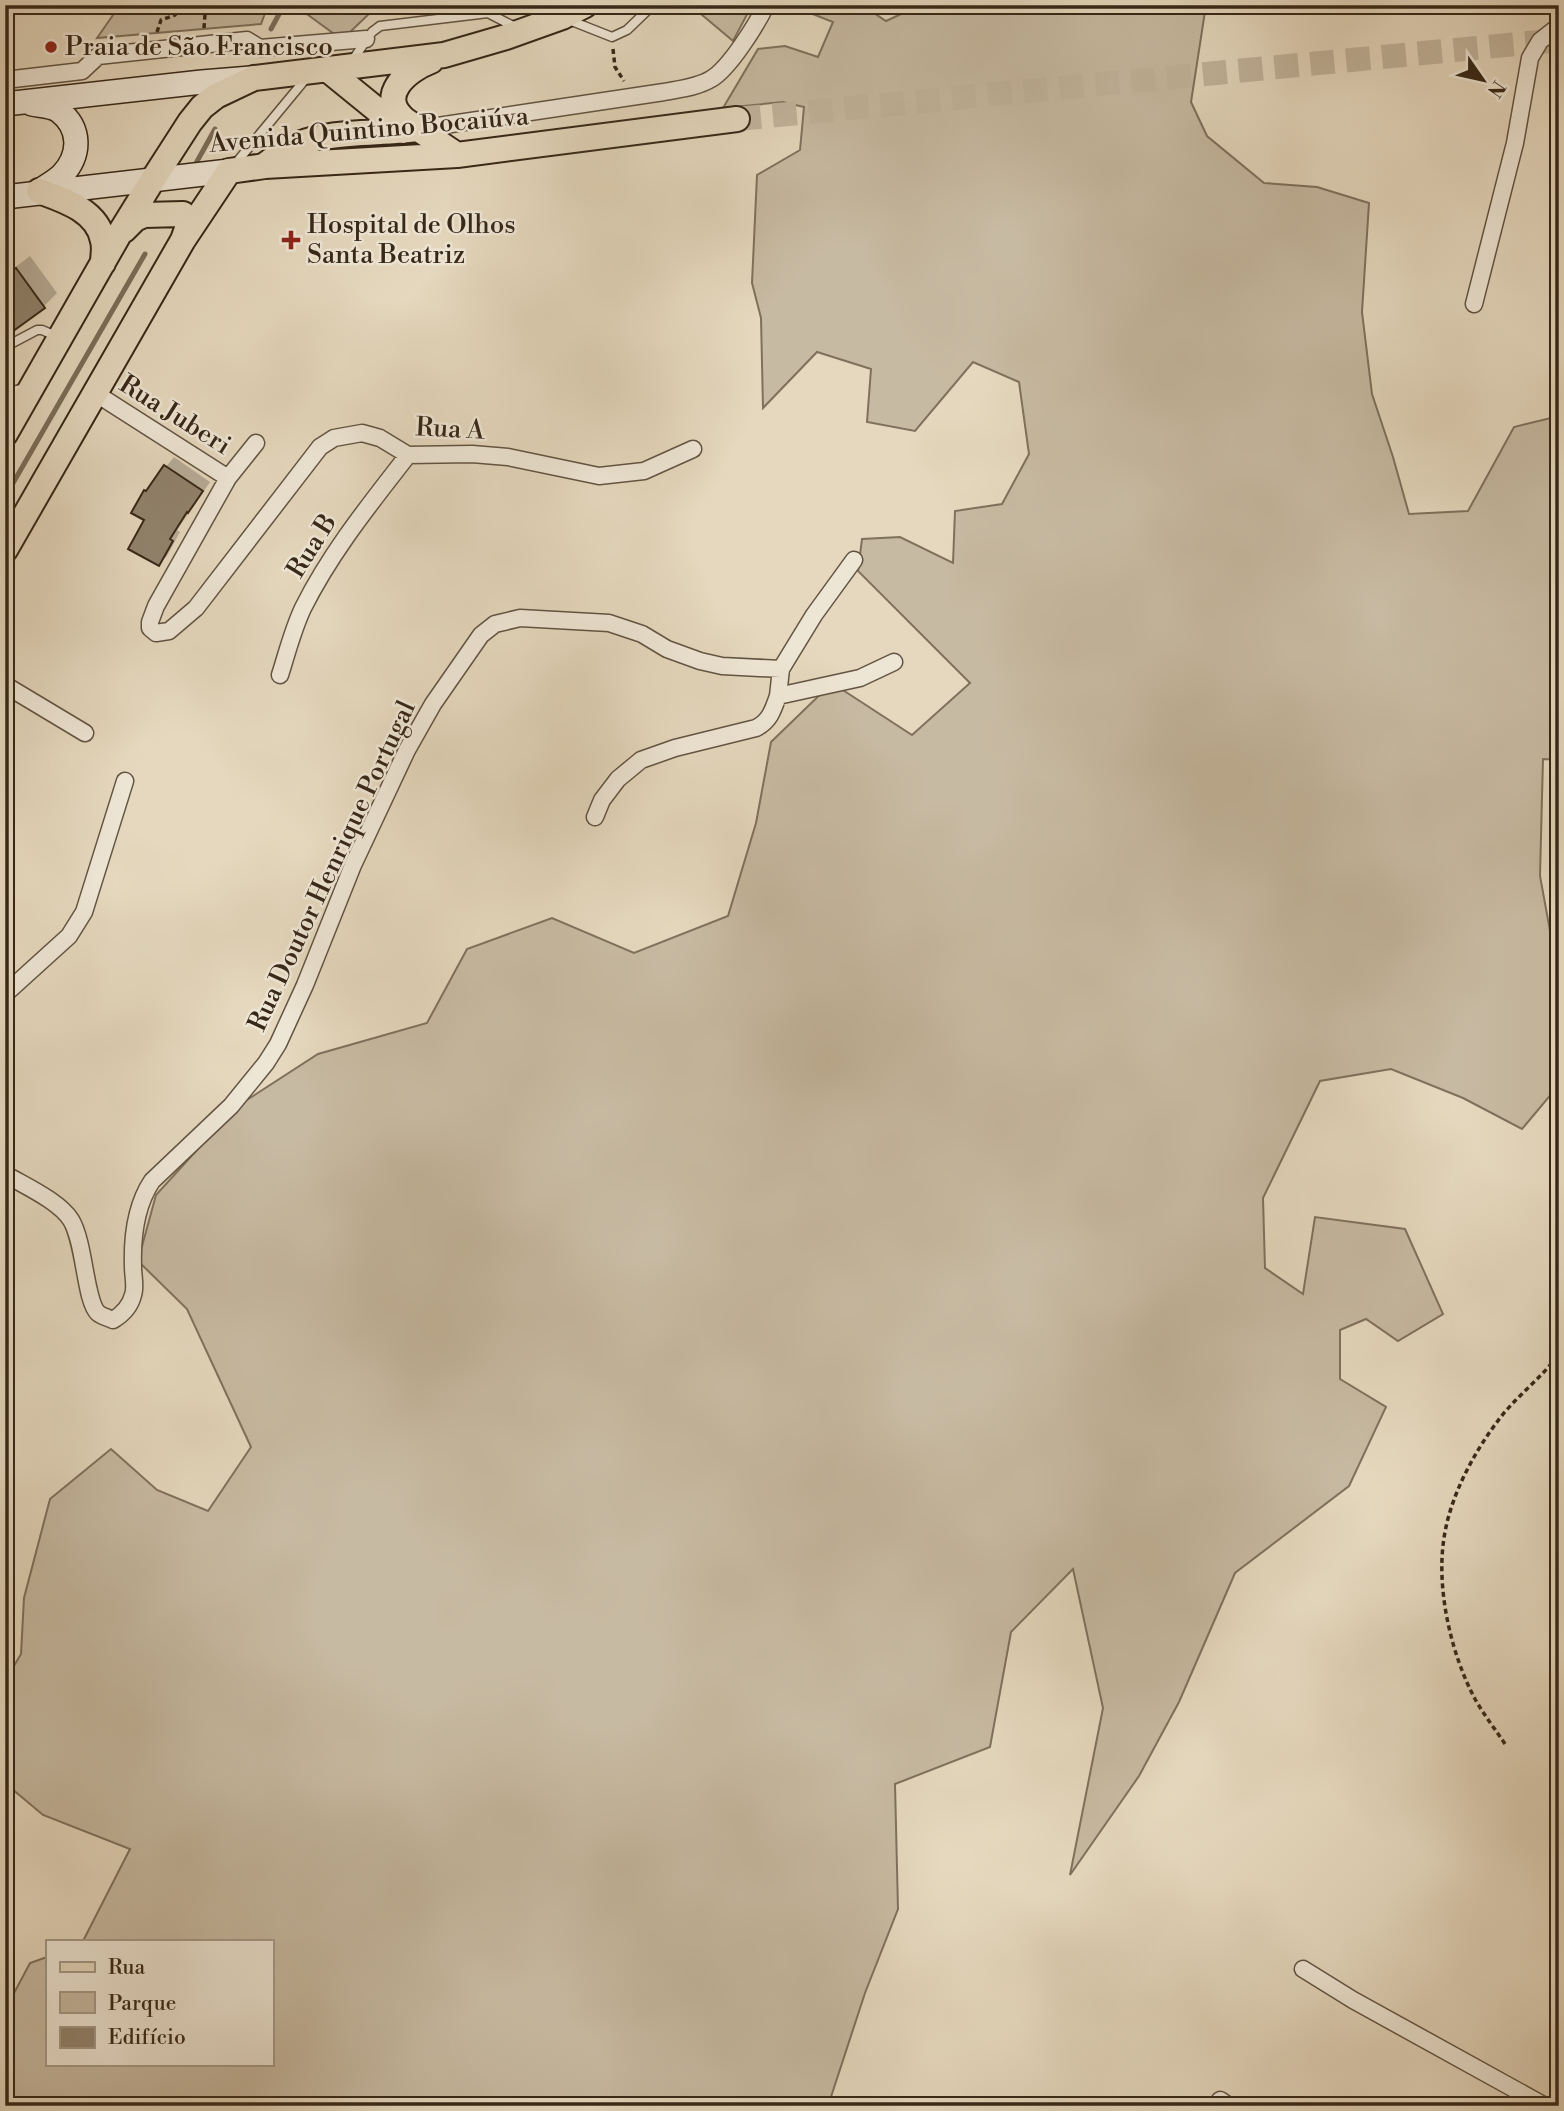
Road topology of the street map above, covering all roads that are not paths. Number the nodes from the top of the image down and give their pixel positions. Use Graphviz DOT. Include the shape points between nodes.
graph roads {
  1 [pos="585,5"];
  2 [pos="653,5"];
  3 [pos="766,5"];
  4 [pos="562,17"];
  5 [pos="1559,26"];
  6 [pos="523,32"];
  7 [pos="366,40"];
  8 [pos="444,55"];
  9 [pos="330,69"];
  10 [pos="254,78"];
  11 [pos="5,80"];
  12 [pos="15,103"];
  13 [pos="737,119"];
  14 [pos="410,130"];
  15 [pos="457,155"];
  16 [pos="265,166"];
  17 [pos="229,171"];
  18 [pos="152,181"];
  19 [pos="39,191"];
  20 [pos="5,197"];
  21 [pos="118,236"];
  22 [pos="183,240"];
  23 [pos="103,263"];
  24 [pos="1474,304"];
  25 [pos="61,338"];
  26 [pos="5,347"];
  27 [pos="34,385"];
  28 [pos="5,393"];
  29 [pos="95,393"];
  30 [pos="5,434"];
  31 [pos="256,443"];
  32 [pos="693,449"];
  33 [pos="408,456"];
  34 [pos="228,478"];
  35 [pos="5,550"];
  36 [pos="854,560"];
  37 [pos="894,662"];
  38 [pos="781,669"];
  39 [pos="280,675"];
  40 [pos="5,685"];
  41 [pos="778,696"];
  42 [pos="85,733"];
  43 [pos="125,781"];
  44 [pos="595,817"];
  45 [pos="5,995"];
  46 [pos="5,1174"];
  47 [pos="1303,1969"];
  48 [pos="1545,2106"];
  1 -- 4 [label="main road"];
  2 -- 4 [label="lane" via="627,30 612,37"];
  3 -- 14 [label="street" via="714,78 701,84"];
  4 -- 6 [label="main road"];
  5 -- 24 [label="street" via="1540,41 1531,58"];
  6 -- 7 [label="lane" via="488,13 477,13 380,26"];
  6 -- 8 [label="main road"];
  7 -- 9 [label="lane"];
  7 -- 11 [label="street" via="260,48 247,40 98,56 82,71"];
  8 -- 9 [label="main road"];
  8 -- 14 [label="main road" via="407,73 396,88 398,114"];
  9 -- 10 [label="main road"];
  9 -- 14 [label="main road"];
  9 -- 17 [label="lane"];
  10 -- 12 [label="main road"];
  10 -- 18 [label="main road" via="202,107"];
  12 -- 19 [label="main road" via="57,110 77,138 75,156 62,175"];
  13 -- 15 [label="main road, Avenida Quintino Bocaiúva"];
  14 -- 15 [label="main road"];
  14 -- 16 [label="main road" via="328,136 286,150"];
  15 -- 16 [label="main road, Avenida Quintino Bocaiúva"];
  16 -- 17 [label="main road, Avenida Quintino Bocaiúva"];
  17 -- 18 [label="main road, Avenida Quintino Bocaiúva"];
  17 -- 22 [label="main road"];
  18 -- 19 [label="main road, Avenida Quintino Bocaiúva"];
  18 -- 21 [label="main road"];
  19 -- 20 [label="main road, Avenida Quintino Bocaiúva"];
  19 -- 23 [label="main road" via="95,221 103,239"];
  21 -- 22 [label="main road" via="144,215 183,214 188,226"];
  21 -- 23 [label="main road"];
  22 -- 29 [label="main road"];
  23 -- 25 [label="main road"];
  25 -- 26 [label="lane" via="37,330"];
  25 -- 27 [label="main road"];
  27 -- 28 [label="lane"];
  27 -- 30 [label="main road"];
  29 -- 34 [label="street, Rua Juberi"];
  29 -- 35 [label="main road"];
  31 -- 34 [label="street"];
  32 -- 33 [label="street, Rua A" via="643,471 599,476 508,457"];
  33 -- 34 [label="street, Rua A" via="380,438 362,433 334,438 320,447 196,608 178,624 156,633 150,628 156,606"];
  33 -- 39 [label="street, Rua B" via="338,546 303,609"];
  36 -- 38 [label="street"];
  37 -- 41 [label="street" via="860,678"];
  38 -- 41 [label="street"];
  38 -- 46 [label="street, Rua Doutor Henrique Portugal" via="700,662 609,623 520,618 495,624 461,663 407,750 278,1044 231,1106 143,1194 133,1263 134,1294 124,1313 113,1320 98,1313 91,1301 79,1235 70,1218"];
  40 -- 42 [label="street"];
  41 -- 44 [label="street" via="772,713 756,728 641,760 618,779"];
  43 -- 45 [label="street" via="84,912 53,953"];
  47 -- 48 [label="street"];
}
